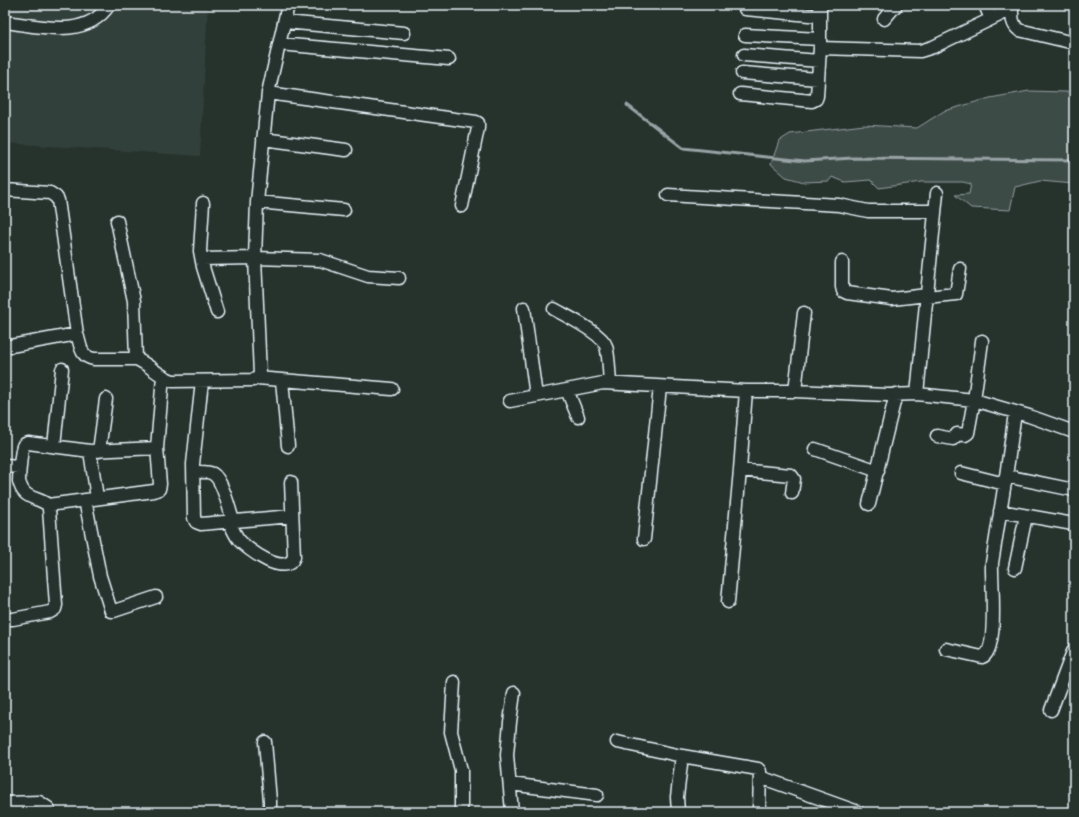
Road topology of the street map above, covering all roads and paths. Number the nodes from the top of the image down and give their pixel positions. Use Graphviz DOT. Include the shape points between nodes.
graph roads {
  1 [pos="109,5"];
  2 [pos="288,5"];
  3 [pos="896,5"];
  4 [pos="985,5"];
  5 [pos="1012,7"];
  6 [pos="745,9"];
  7 [pos="820,10"];
  8 [pos="884,19"];
  9 [pos="991,19"];
  10 [pos="5,22"];
  11 [pos="285,22"];
  12 [pos="404,33"];
  13 [pos="745,35"];
  14 [pos="1074,43"];
  15 [pos="279,44"];
  16 [pos="820,44"];
  17 [pos="744,55"];
  18 [pos="449,59"];
  19 [pos="820,61"];
  20 [pos="742,73"];
  21 [pos="818,79"];
  22 [pos="268,93"];
  23 [pos="740,94"];
  24 [pos="263,139"];
  25 [pos="346,150"];
  26 [pos="5,190"];
  27 [pos="937,193"];
  28 [pos="668,195"];
  29 [pos="257,202"];
  30 [pos="203,203"];
  31 [pos="462,206"];
  32 [pos="344,210"];
  33 [pos="935,211"];
  34 [pos="117,221"];
  35 [pos="255,258"];
  36 [pos="202,259"];
  37 [pos="842,262"];
  38 [pos="960,269"];
  39 [pos="399,278"];
  40 [pos="926,296"];
  41 [pos="524,308"];
  42 [pos="554,309"];
  43 [pos="217,312"];
  44 [pos="804,313"];
  45 [pos="78,334"];
  46 [pos="982,341"];
  47 [pos="5,347"];
  48 [pos="136,359"];
  49 [pos="62,369"];
  50 [pos="163,376"];
  51 [pos="257,378"];
  52 [pos="282,380"];
  53 [pos="202,381"];
  54 [pos="610,383"];
  55 [pos="660,387"];
  56 [pos="392,389"];
  57 [pos="567,390"];
  58 [pos="746,391"];
  59 [pos="795,391"];
  60 [pos="896,394"];
  61 [pos="917,394"];
  62 [pos="536,396"];
  63 [pos="106,399"];
  64 [pos="974,400"];
  65 [pos="510,401"];
  66 [pos="1015,413"];
  67 [pos="578,417"];
  68 [pos="1074,432"];
  69 [pos="937,436"];
  70 [pos="54,446"];
  71 [pos="288,446"];
  72 [pos="157,448"];
  73 [pos="815,449"];
  74 [pos="95,451"];
  75 [pos="5,466"];
  76 [pos="20,467"];
  77 [pos="740,470"];
  78 [pos="878,471"];
  79 [pos="194,472"];
  80 [pos="961,473"];
  81 [pos="1006,480"];
  82 [pos="291,482"];
  83 [pos="1074,490"];
  84 [pos="792,493"];
  85 [pos="97,498"];
  86 [pos="85,500"];
  87 [pos="48,504"];
  88 [pos="869,504"];
  89 [pos="1000,512"];
  90 [pos="292,516"];
  91 [pos="1026,516"];
  92 [pos="231,521"];
  93 [pos="1073,524"];
  94 [pos="644,539"];
  95 [pos="1015,568"];
  96 [pos="156,597"];
  97 [pos="728,602"];
  98 [pos="5,619"];
  99 [pos="946,649"];
  100 [pos="1074,649"];
  101 [pos="454,682"];
  102 [pos="514,693"];
  103 [pos="1052,710"];
  104 [pos="265,742"];
  105 [pos="617,742"];
  106 [pos="682,756"];
  107 [pos="760,777"];
  108 [pos="510,784"];
  109 [pos="597,795"];
  110 [pos="5,803"];
  111 [pos="49,812"];
  112 [pos="270,812"];
  113 [pos="461,812"];
  114 [pos="512,812"];
  115 [pos="678,812"];
  116 [pos="759,812"];
  117 [pos="858,812"];
  1 -- 10 [label="street" via="96,19 72,28 60,29"];
  2 -- 11 [label="street"];
  3 -- 8 [label="street"];
  4 -- 9 [label="street"];
  5 -- 9 [label="street"];
  5 -- 14 [label="street" via="1013,24 1019,30"];
  6 -- 7 [label="street"];
  7 -- 16 [label="street"];
  9 -- 16 [label="street" via="920,51"];
  11 -- 12 [label="street"];
  11 -- 15 [label="street"];
  13 -- 16 [label="street"];
  15 -- 18 [label="street"];
  15 -- 22 [label="street"];
  16 -- 19 [label="street"];
  17 -- 19 [label="street"];
  19 -- 21 [label="street"];
  20 -- 21 [label="street"];
  21 -- 23 [label="street" via="817,96 812,101"];
  22 -- 24 [label="street"];
  22 -- 31 [label="street" via="478,123"];
  24 -- 25 [label="street"];
  24 -- 29 [label="street"];
  26 -- 45 [label="street" via="50,192 56,197"];
  27 -- 33 [label="street"];
  28 -- 33 [label="street" via="839,205 868,211"];
  29 -- 32 [label="street"];
  29 -- 35 [label="street"];
  30 -- 36 [label="street" via="200,244"];
  33 -- 40 [label="street"];
  34 -- 48 [label="street" via="134,301"];
  35 -- 36 [label="street"];
  35 -- 39 [label="street" via="320,260 368,276"];
  35 -- 51 [label="street" via="260,375"];
  36 -- 43 [label="street"];
  37 -- 40 [label="street" via="842,287 847,293 892,299"];
  38 -- 40 [label="street" via="956,294"];
  40 -- 61 [label="street"];
  41 -- 62 [label="street"];
  42 -- 54 [label="street" via="602,339 606,346"];
  44 -- 59 [label="street"];
  45 -- 47 [label="street"];
  45 -- 48 [label="street" via="82,351 88,358"];
  46 -- 64 [label="street"];
  48 -- 50 [label="street"];
  49 -- 70 [label="street"];
  50 -- 53 [label="street" via="173,381"];
  50 -- 72 [label="street"];
  51 -- 52 [label="street"];
  51 -- 53 [label="street"];
  52 -- 56 [label="street"];
  52 -- 71 [label="street"];
  53 -- 79 [label="street"];
  54 -- 55 [label="street"];
  54 -- 57 [label="street"];
  55 -- 58 [label="street"];
  55 -- 94 [label="street"];
  57 -- 62 [label="street"];
  57 -- 67 [label="street"];
  58 -- 59 [label="street"];
  58 -- 77 [label="street"];
  59 -- 60 [label="street"];
  60 -- 61 [label="street"];
  60 -- 78 [label="street"];
  61 -- 64 [label="street"];
  62 -- 65 [label="street"];
  63 -- 74 [label="street"];
  64 -- 66 [label="street"];
  64 -- 69 [label="street" via="967,434 957,434 953,439"];
  66 -- 68 [label="street"];
  66 -- 81 [label="street"];
  70 -- 74 [label="street"];
  70 -- 76 [label="street" via="24,444"];
  72 -- 74 [label="street"];
  72 -- 85 [label="street" via="159,489"];
  73 -- 78 [label="street"];
  74 -- 85 [label="street"];
  75 -- 76 [label="street"];
  76 -- 87 [label="street" via="19,481 25,493"];
  77 -- 84 [label="street" via="791,475 794,479"];
  77 -- 97 [label="street"];
  78 -- 88 [label="street"];
  79 -- 92 [label="street" via="209,473 216,477 225,495"];
  79 -- 92 [label="street" via="196,522 201,524"];
  80 -- 81 [label="street"];
  81 -- 83 [label="street"];
  81 -- 89 [label="street"];
  82 -- 90 [label="street"];
  85 -- 86 [label="street"];
  86 -- 87 [label="street"];
  86 -- 96 [label="street" via="100,576 111,611"];
  87 -- 98 [label="street" via="55,609"];
  89 -- 91 [label="street"];
  89 -- 99 [label="street" via="992,563 994,611 992,640 988,652 982,657"];
  90 -- 92 [label="street"];
  90 -- 92 [label="street" via="294,557 288,563 281,564 268,561 242,543"];
  91 -- 93 [label="street"];
  91 -- 95 [label="street"];
  100 -- 103 [label="street"];
  101 -- 113 [label="street" via="451,732 461,770"];
  102 -- 108 [label="street" via="507,755"];
  104 -- 112 [label="street"];
  105 -- 106 [label="street"];
  106 -- 107 [label="street" via="758,769"];
  106 -- 115 [label="street" via="677,797"];
  107 -- 116 [label="street"];
  107 -- 117 [label="street"];
  108 -- 109 [label="street"];
  108 -- 114 [label="street"];
  110 -- 111 [label="street" via="39,802 48,808"];
}
